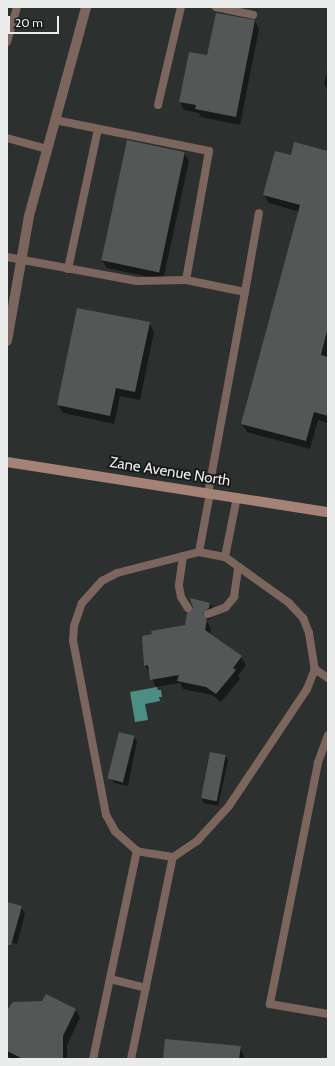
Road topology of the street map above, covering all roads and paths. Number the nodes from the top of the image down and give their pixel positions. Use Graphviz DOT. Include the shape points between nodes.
graph roads {
  1 [pos="17,7"];
  2 [pos="86,7"];
  3 [pos="181,7"];
  4 [pos="216,7"];
  5 [pos="253,15"];
  6 [pos="7,42"];
  7 [pos="158,105"];
  8 [pos="55,120"];
  9 [pos="98,129"];
  10 [pos="7,138"];
  11 [pos="47,149"];
  12 [pos="259,213"];
  13 [pos="7,257"];
  14 [pos="22,260"];
  15 [pos="68,269"];
  16 [pos="186,280"];
  17 [pos="245,292"];
  18 [pos="7,341"];
  19 [pos="7,462"];
  20 [pos="209,493"];
  21 [pos="237,498"];
  22 [pos="328,512"];
  23 [pos="199,552"];
  24 [pos="183,556"];
  25 [pos="225,557"];
  26 [pos="238,567"];
  27 [pos="188,608"];
  28 [pos="208,614"];
  29 [pos="315,669"];
  30 [pos="328,678"];
  31 [pos="328,735"];
  32 [pos="137,851"];
  33 [pos="173,857"];
  34 [pos="110,979"];
  35 [pos="146,988"];
  36 [pos="328,1014"];
  37 [pos="93,1059"];
  38 [pos="131,1059"];
  1 -- 6 [label="lane"];
  2 -- 8 [label="street"];
  3 -- 7 [label="lane"];
  4 -- 5 [label="lane"];
  8 -- 9 [label="lane"];
  8 -- 11 [label="street"];
  9 -- 15 [label="lane"];
  9 -- 16 [label="lane" via="209,151"];
  10 -- 11 [label="lane"];
  11 -- 14 [label="street" via="29,216"];
  12 -- 17 [label="lane"];
  13 -- 14 [label="lane"];
  14 -- 15 [label="lane"];
  14 -- 18 [label="street"];
  15 -- 16 [label="lane" via="137,281"];
  16 -- 17 [label="lane"];
  17 -- 20 [label="lane"];
  19 -- 20 [label="street, Zane Avenue North"];
  20 -- 21 [label="street, Zane Avenue North"];
  20 -- 23 [label="lane"];
  21 -- 22 [label="street, Zane Avenue North"];
  21 -- 25 [label="lane"];
  23 -- 24 [label="lane"];
  23 -- 25 [label="lane"];
  24 -- 27 [label="lane" via="179,586 181,597"];
  24 -- 32 [label="lane" via="117,573 102,581 82,603 74,626 73,641 106,815 115,831"];
  25 -- 26 [label="lane"];
  26 -- 28 [label="lane" via="234,597 226,607"];
  26 -- 29 [label="lane" via="289,603 303,618 312,644"];
  29 -- 30 [label="lane"];
  29 -- 33 [label="lane" via="307,689 229,806 197,841"];
  31 -- 36 [label="lane" via="318,763 270,1004"];
  32 -- 33 [label="lane"];
  32 -- 34 [label="lane"];
  33 -- 35 [label="lane"];
  34 -- 35 [label="lane"];
  34 -- 37 [label="lane"];
  35 -- 38 [label="lane"];
}
